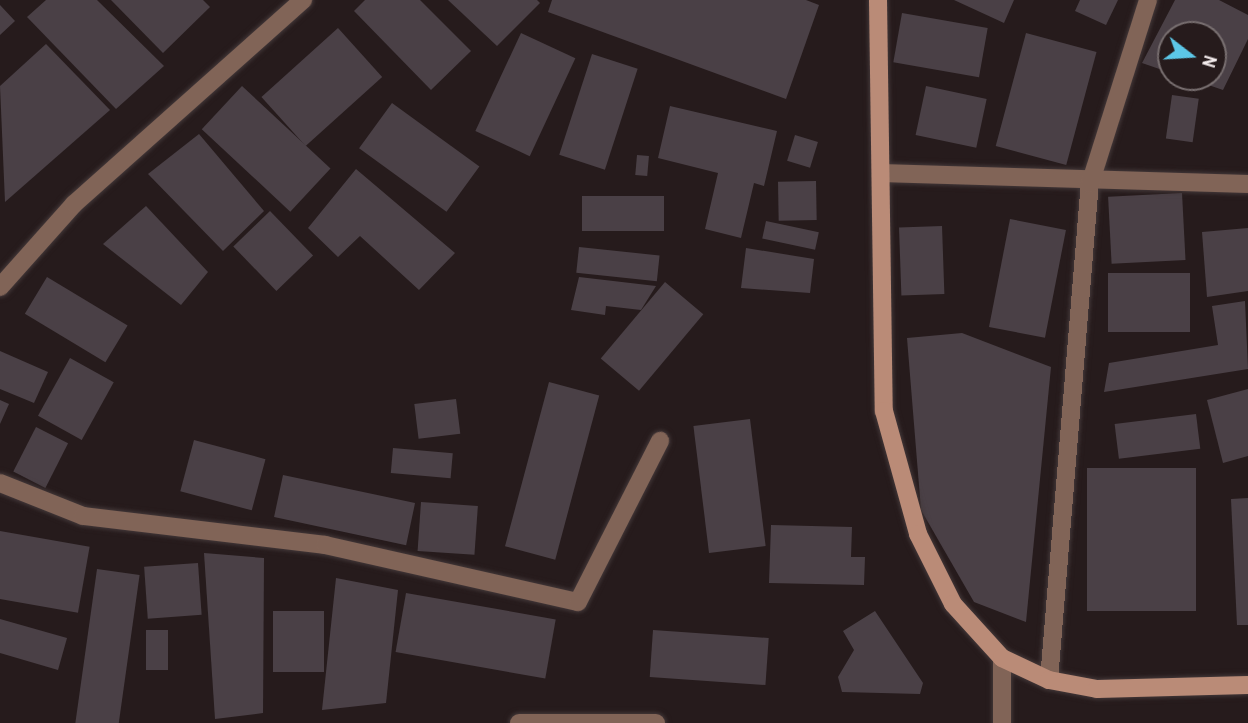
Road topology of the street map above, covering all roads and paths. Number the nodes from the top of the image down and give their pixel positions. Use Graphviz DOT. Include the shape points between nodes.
graph roads {
  1 [pos="303,0"];
  2 [pos="878,0"];
  3 [pos="1148,0"];
  4 [pos="881,173"];
  5 [pos="1090,184"];
  6 [pos="1248,184"];
  7 [pos="0,288"];
  8 [pos="660,441"];
  9 [pos="0,482"];
  10 [pos="1002,658"];
  11 [pos="1049,680"];
  12 [pos="1248,685"];
  13 [pos="519,723"];
  14 [pos="656,723"];
  15 [pos="1002,723"];
  1 -- 7 [label="street" via="74,204"];
  2 -- 4 [label="street"];
  3 -- 5 [label="street"];
  4 -- 5 [label="street"];
  4 -- 10 [label="street" via="884,411 918,534 953,604"];
  5 -- 6 [label="street"];
  5 -- 11 [label="street"];
  8 -- 9 [label="street" via="578,602 325,545 83,516"];
  10 -- 11 [label="street"];
  10 -- 15 [label="street"];
  11 -- 12 [label="street" via="1097,689"];
  13 -- 14 [label="street"];
}
